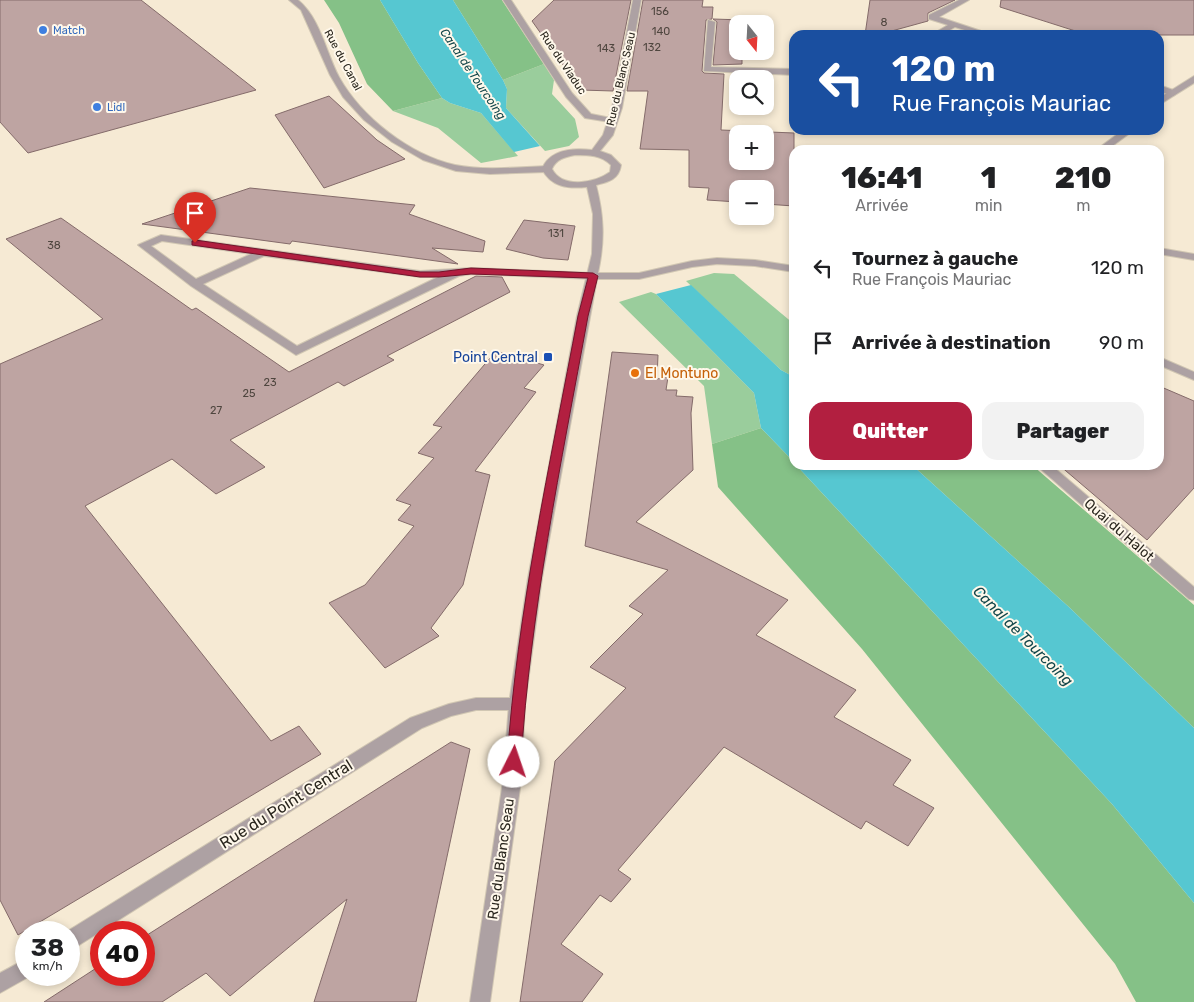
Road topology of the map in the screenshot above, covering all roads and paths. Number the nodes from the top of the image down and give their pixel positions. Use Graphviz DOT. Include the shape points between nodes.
graph roads {
  1 [pos="293,0"];
  2 [pos="507,0"];
  3 [pos="637,0"];
  4 [pos="965,0"];
  5 [pos="711,22"];
  6 [pos="955,24"];
  7 [pos="944,30"];
  8 [pos="974,30"];
  9 [pos="789,72"];
  10 [pos="1194,79"];
  11 [pos="1164,90"];
  12 [pos="1173,93"];
  13 [pos="1164,99"];
  14 [pos="613,121"];
  15 [pos="1122,135"];
  16 [pos="1108,145"];
  17 [pos="594,153"];
  18 [pos="547,169"];
  19 [pos="591,184"];
  20 [pos="1164,252"];
  21 [pos="261,253"];
  22 [pos="1194,257"];
  23 [pos="789,268"];
  24 [pos="456,273"];
  25 [pos="593,276"];
  26 [pos="195,284"];
  27 [pos="1164,363"];
  28 [pos="1194,376"];
  29 [pos="1049,470"];
  30 [pos="1194,595"];
  31 [pos="517,704"];
  32 [pos="80,934"];
  33 [pos="15,975"];
  34 [pos="0,984"];
  35 [pos="480,1002"];
  1 -- 18 [label="street, Rue du Canal" via="304,9 346,95 395,139 430,160 454,168 483,171"];
  2 -- 14 [label="street, Rue du Viaduc" via="569,95 588,116"];
  3 -- 14 [label="street, Rue du Blanc Seau"];
  4 -- 6 [label="street" via="932,17"];
  5 -- 9 [label="street" via="707,70"];
  6 -- 7 [label="street"];
  6 -- 8 [label="street"];
  10 -- 12 [label="street"];
  11 -- 12 [label="street"];
  12 -- 13 [label="street"];
  14 -- 17 [label="street, Rue du Blanc Seau" via="608,135"];
  15 -- 16 [label="street"];
  17 -- 18 [label="street" via="575,152 558,156"];
  17 -- 19 [label="street" via="608,158 616,169 612,177"];
  18 -- 19 [label="street" via="550,176 560,182"];
  19 -- 25 [label="street, Rue du Blanc Seau" via="599,232"];
  20 -- 22 [label="street"];
  21 -- 24 [label="street" via="420,274"];
  21 -- 26 [label="street"];
  21 -- 26 [label="street" via="162,238 143,245"];
  23 -- 25 [label="street" via="717,261 639,276"];
  24 -- 25 [label="street"];
  24 -- 26 [label="street" via="296,351"];
  25 -- 31 [label="street, Rue du Blanc Seau" via="535,578"];
  27 -- 28 [label="street"];
  29 -- 30 [label="street, Quai du Halot"];
  31 -- 32 [label="street, Rue du Point Central" via="476,704 416,722"];
  31 -- 35 [label="street, Rue du Blanc Seau" via="512,781"];
  33 -- 34 [label="street"];
}
